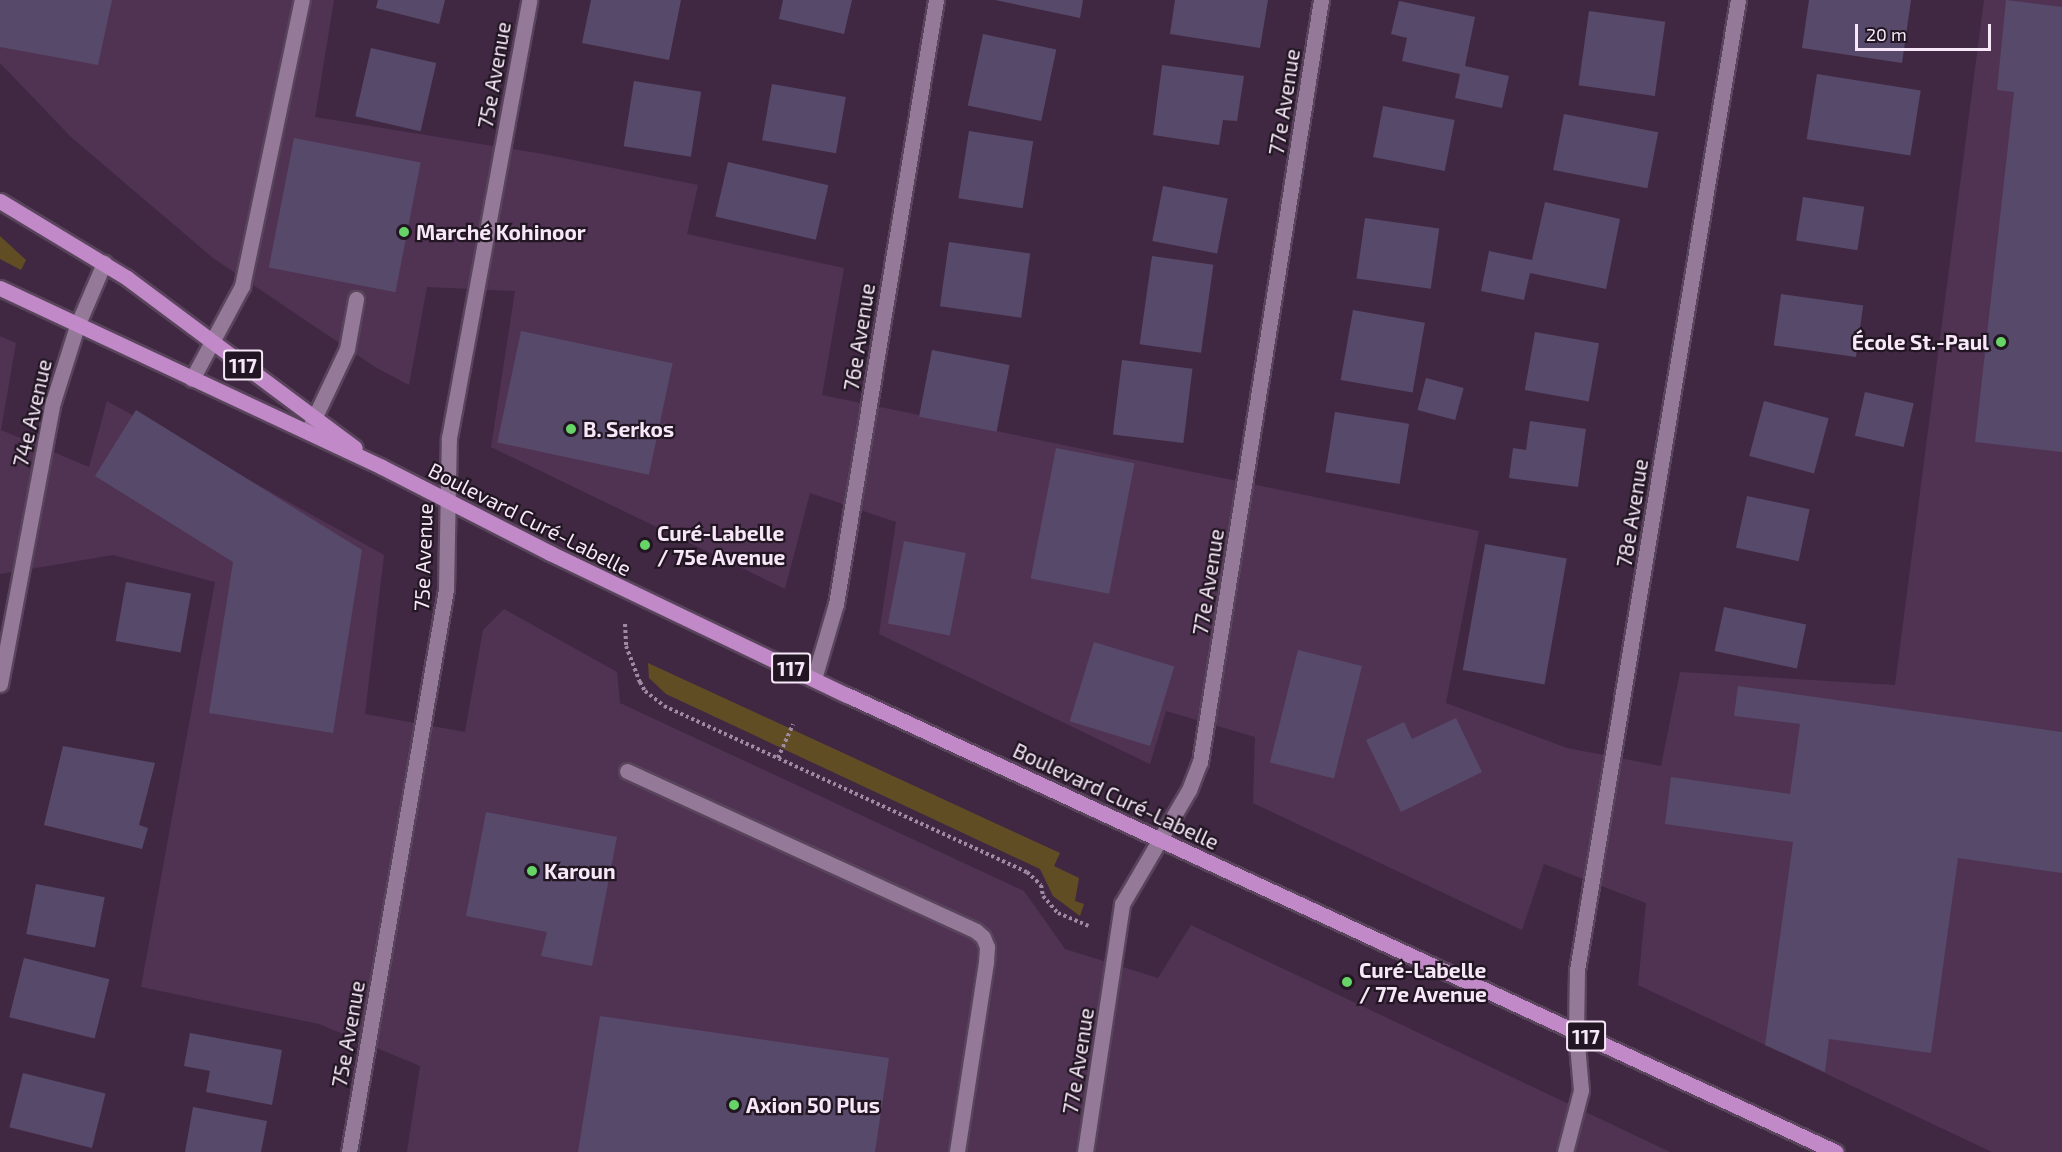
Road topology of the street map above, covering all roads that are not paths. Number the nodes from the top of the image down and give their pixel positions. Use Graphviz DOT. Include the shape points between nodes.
graph roads {
  1 [pos="302,0"];
  2 [pos="529,0"];
  3 [pos="936,0"];
  4 [pos="1321,0"];
  5 [pos="1738,0"];
  6 [pos="0,201"];
  7 [pos="104,263"];
  8 [pos="0,288"];
  9 [pos="356,299"];
  10 [pos="77,326"];
  11 [pos="213,342"];
  12 [pos="192,379"];
  13 [pos="315,418"];
  14 [pos="307,432"];
  15 [pos="382,468"];
  16 [pos="446,501"];
  17 [pos="814,679"];
  18 [pos="0,684"];
  19 [pos="627,771"];
  20 [pos="1158,839"];
  21 [pos="1576,1033"];
  22 [pos="349,1152"];
  23 [pos="957,1152"];
  24 [pos="1085,1152"];
  25 [pos="1565,1152"];
  26 [pos="1836,1152"];
  1 -- 11 [label="street" via="242,286"];
  2 -- 16 [label="street, 75e Avenue" via="449,438"];
  3 -- 17 [label="street, 76e Avenue" via="836,604"];
  4 -- 20 [label="street, 77e Avenue" via="1200,762 1189,790"];
  5 -- 21 [label="street, 78e Avenue" via="1577,970"];
  6 -- 7 [label="main road, Boulevard Curé-Labelle / 117"];
  7 -- 10 [label="street, 74e Avenue"];
  7 -- 11 [label="main road, Boulevard Curé-Labelle / 117"];
  8 -- 10 [label="main road, Boulevard Curé-Labelle / 117"];
  9 -- 13 [label="street" via="347,350"];
  10 -- 12 [label="main road, Boulevard Curé-Labelle / 117"];
  10 -- 18 [label="street, 74e Avenue" via="53,402"];
  11 -- 12 [label="street"];
  11 -- 13 [label="main road, Boulevard Curé-Labelle / 117"];
  12 -- 14 [label="main road, Boulevard Curé-Labelle / 117"];
  13 -- 14 [label="street"];
  13 -- 15 [label="main road, Boulevard Curé-Labelle / 117"];
  14 -- 15 [label="main road, Boulevard Curé-Labelle / 117"];
  15 -- 16 [label="main road, Boulevard Curé-Labelle / 117"];
  16 -- 17 [label="main road, Boulevard Curé-Labelle / 117"];
  16 -- 22 [label="street, 75e Avenue" via="447,589"];
  17 -- 20 [label="main road, Boulevard Curé-Labelle / 117"];
  19 -- 23 [label="street" via="983,937 986,962"];
  20 -- 21 [label="main road, Boulevard Curé-Labelle / 117"];
  20 -- 24 [label="street, 77e Avenue" via="1122,904"];
  21 -- 25 [label="street, 78e Avenue" via="1581,1090"];
  21 -- 26 [label="main road, Boulevard Curé-Labelle / 117"];
}
